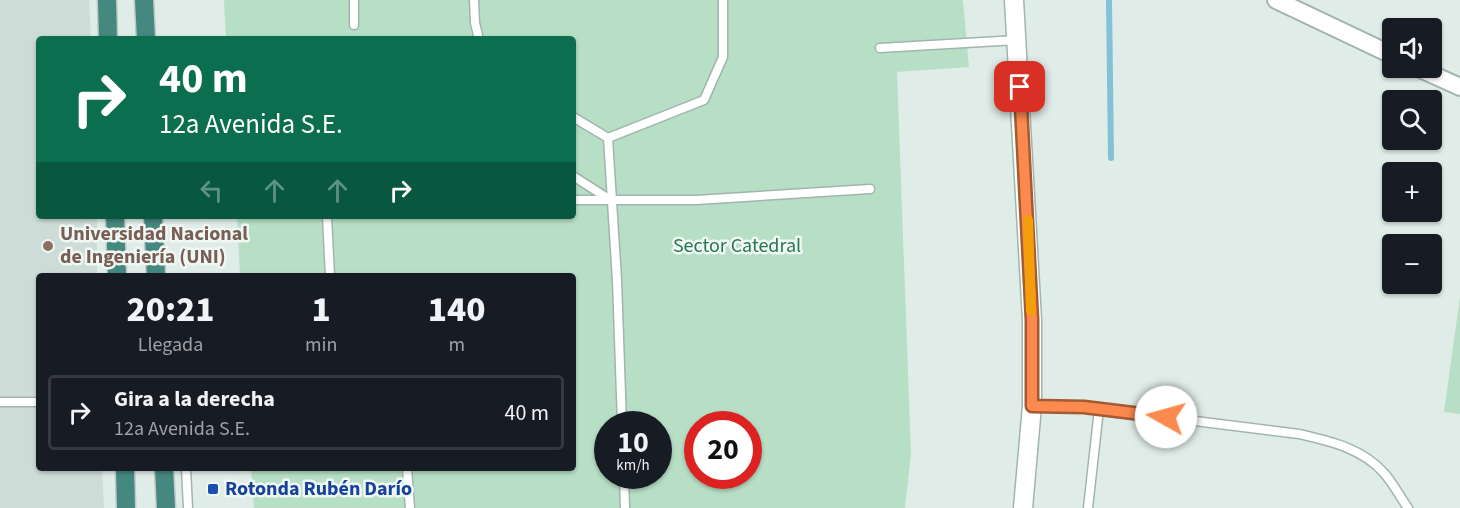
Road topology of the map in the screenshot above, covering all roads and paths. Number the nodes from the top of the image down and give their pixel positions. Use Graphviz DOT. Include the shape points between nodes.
graph roads {
  1 [pos="107,0"];
  2 [pos="144,0"];
  3 [pos="354,0"];
  4 [pos="474,0"];
  5 [pos="723,0"];
  6 [pos="1014,0"];
  7 [pos="1277,0"];
  8 [pos="354,25"];
  9 [pos="108,36"];
  10 [pos="146,36"];
  11 [pos="478,36"];
  12 [pos="1018,40"];
  13 [pos="880,48"];
  14 [pos="1382,50"];
  15 [pos="1440,78"];
  16 [pos="1460,87"];
  17 [pos="576,119"];
  18 [pos="608,138"];
  19 [pos="576,178"];
  20 [pos="870,189"];
  21 [pos="576,201"];
  22 [pos="612,201"];
  23 [pos="115,219"];
  24 [pos="153,219"];
  25 [pos="327,219"];
  26 [pos="117,273"];
  27 [pos="156,273"];
  28 [pos="330,273"];
  29 [pos="0,402"];
  30 [pos="36,402"];
  31 [pos="1032,406"];
  32 [pos="1099,409"];
  33 [pos="621,411"];
  34 [pos="125,471"];
  35 [pos="164,471"];
  36 [pos="186,471"];
  37 [pos="407,471"];
  38 [pos="624,489"];
  39 [pos="126,508"];
  40 [pos="166,508"];
  41 [pos="188,508"];
  42 [pos="410,508"];
  43 [pos="625,508"];
  44 [pos="1023,508"];
  45 [pos="1088,508"];
  46 [pos="1407,508"];
  1 -- 9 [label="highway"];
  2 -- 10 [label="highway"];
  3 -- 8 [label="lane"];
  4 -- 11 [label="lane"];
  5 -- 18 [label="lane" via="723,57 704,100"];
  6 -- 12 [label="street"];
  7 -- 14 [label="street"];
  12 -- 13 [label="lane"];
  12 -- 31 [label="street" via="1032,320"];
  15 -- 16 [label="street"];
  17 -- 18 [label="lane"];
  18 -- 22 [label="lane"];
  19 -- 22 [label="lane"];
  20 -- 22 [label="lane"];
  21 -- 22 [label="lane"];
  22 -- 33 [label="lane"];
  23 -- 26 [label="highway"];
  24 -- 27 [label="highway"];
  25 -- 28 [label="lane"];
  29 -- 30 [label="lane"];
  31 -- 32 [label="lane"];
  31 -- 44 [label="street"];
  32 -- 45 [label="lane"];
  32 -- 46 [label="lane" via="1299,434 1331,442 1360,453 1384,472"];
  34 -- 39 [label="highway"];
  35 -- 40 [label="highway"];
  36 -- 41 [label="lane"];
  37 -- 42 [label="lane"];
  38 -- 43 [label="lane"];
}
